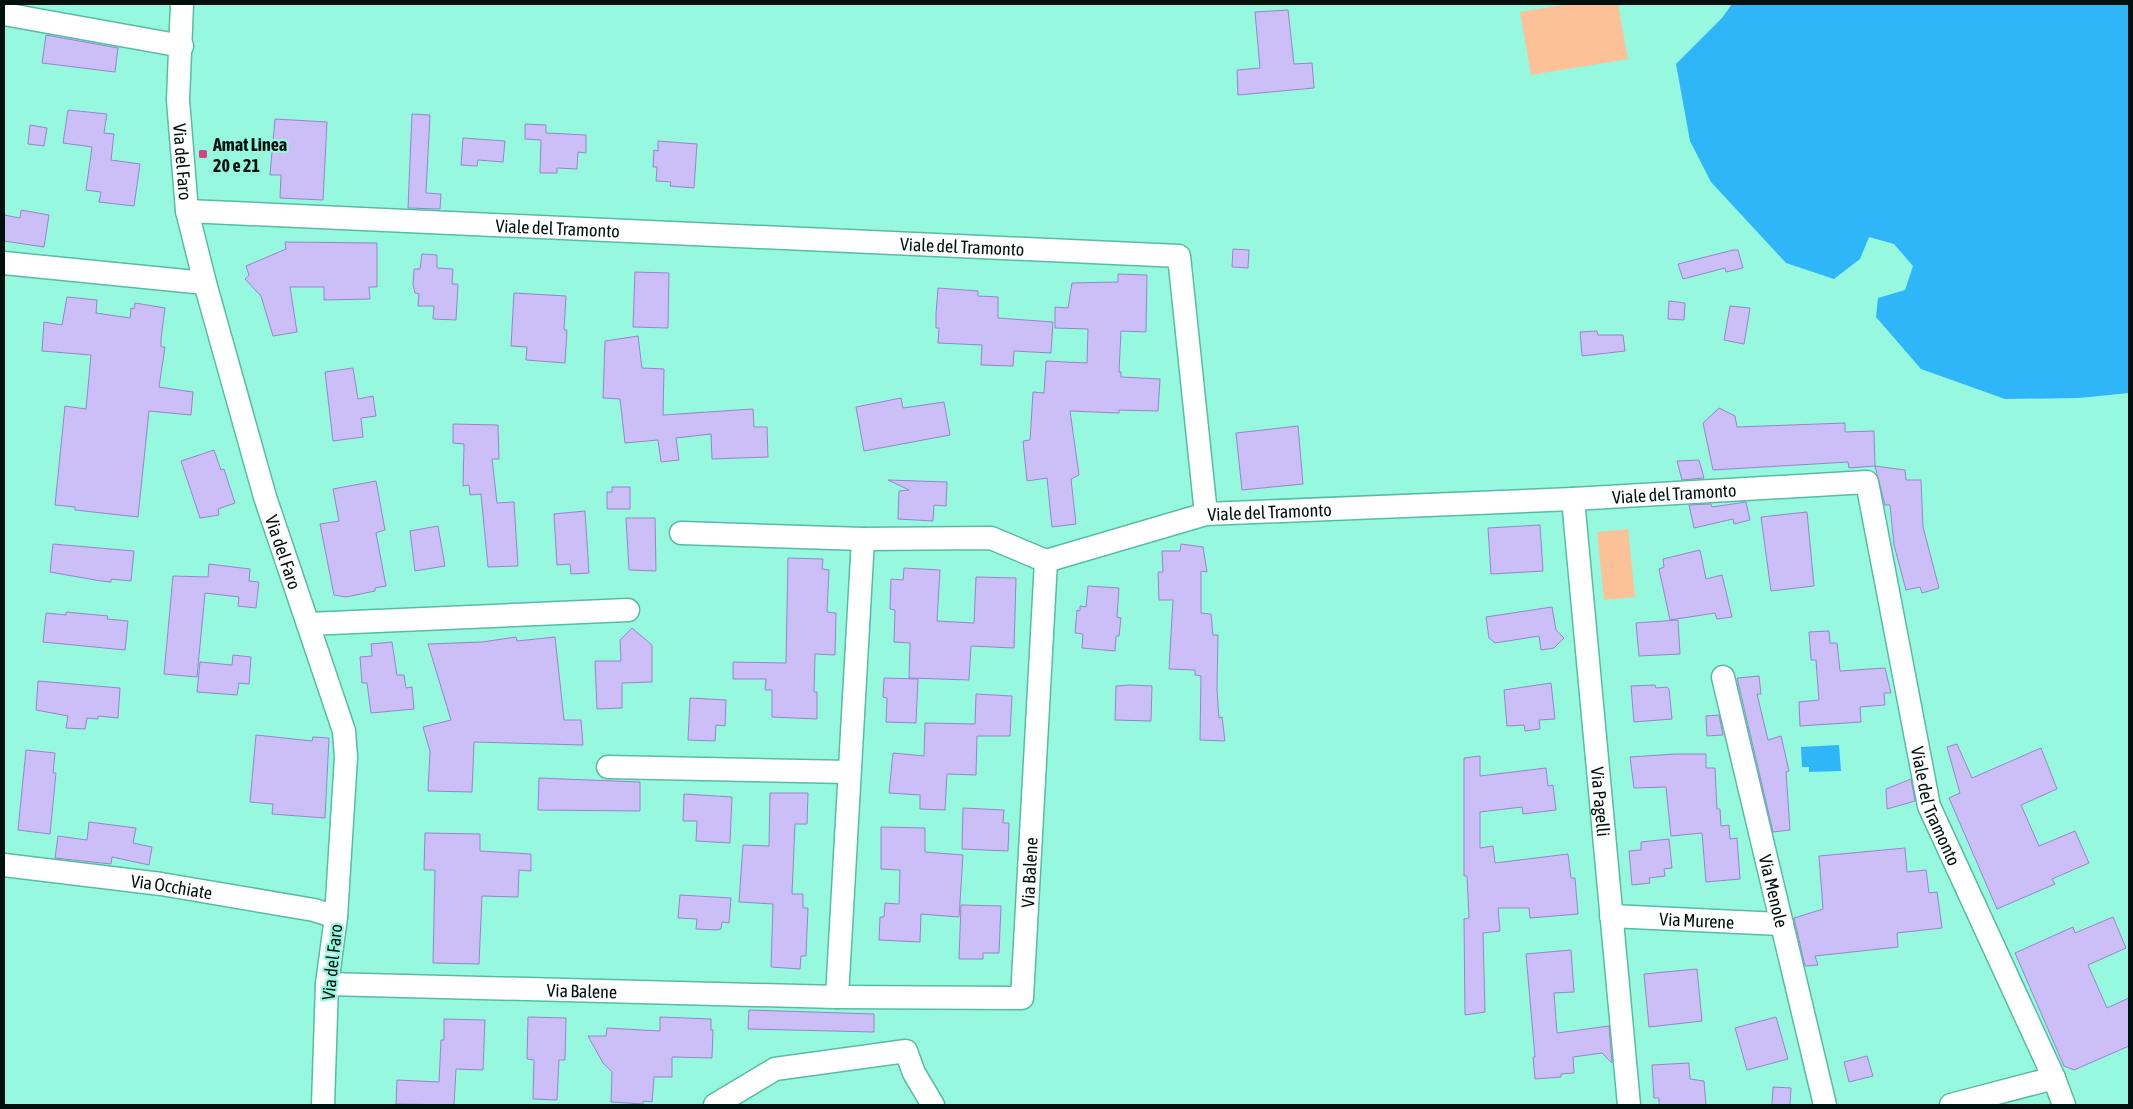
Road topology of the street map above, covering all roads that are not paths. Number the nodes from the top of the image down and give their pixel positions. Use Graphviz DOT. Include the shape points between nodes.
graph roads {
  1 [pos="182,4"];
  2 [pos="4,14"];
  3 [pos="182,46"];
  4 [pos="187,211"];
  5 [pos="4,262"];
  6 [pos="205,283"];
  7 [pos="1572,498"];
  8 [pos="1206,514"];
  9 [pos="680,533"];
  10 [pos="863,539"];
  11 [pos="1046,560"];
  12 [pos="628,610"];
  13 [pos="308,624"];
  14 [pos="1723,677"];
  15 [pos="608,767"];
  16 [pos="849,772"];
  17 [pos="4,865"];
  18 [pos="1611,916"];
  19 [pos="336,917"];
  20 [pos="1782,924"];
  21 [pos="327,984"];
  22 [pos="837,997"];
  23 [pos="2054,1078"];
  24 [pos="323,1105"];
  25 [pos="715,1105"];
  26 [pos="933,1105"];
  27 [pos="1629,1105"];
  28 [pos="1825,1105"];
  29 [pos="1951,1105"];
  30 [pos="2064,1105"];
  1 -- 3 [label="street, Via del Faro"];
  2 -- 3 [label="street"];
  3 -- 4 [label="street, Via del Faro" via="178,100"];
  4 -- 6 [label="street, Via del Faro"];
  4 -- 8 [label="street, Viale del Tramonto" via="1179,256"];
  5 -- 6 [label="street"];
  6 -- 13 [label="street, Via del Faro" via="265,497"];
  7 -- 8 [label="street, Viale del Tramonto"];
  7 -- 18 [label="street, Via Pagelli"];
  7 -- 23 [label="street, Viale del Tramonto" via="1867,482 1929,806"];
  8 -- 11 [label="street"];
  9 -- 10 [label="street"];
  10 -- 11 [label="street" via="992,538"];
  10 -- 16 [label="street"];
  11 -- 22 [label="street, Via Balene" via="1022,998"];
  12 -- 13 [label="street"];
  13 -- 19 [label="street, Via del Faro" via="344,731 346,757"];
  14 -- 20 [label="street, Via Menole"];
  15 -- 16 [label="street"];
  16 -- 22 [label="street"];
  17 -- 19 [label="street, Via Occhiate" via="161,884 314,910"];
  18 -- 20 [label="street, Via Murene"];
  18 -- 27 [label="street, Via Pagelli"];
  19 -- 21 [label="street, Via del Faro"];
  20 -- 28 [label="street, Via Menole"];
  21 -- 22 [label="street, Via Balene"];
  21 -- 24 [label="street, Via del Faro"];
  23 -- 29 [label="street"];
  23 -- 30 [label="street, Viale del Tramonto"];
  25 -- 26 [label="street" via="775,1069 906,1051 914,1073"];
}
